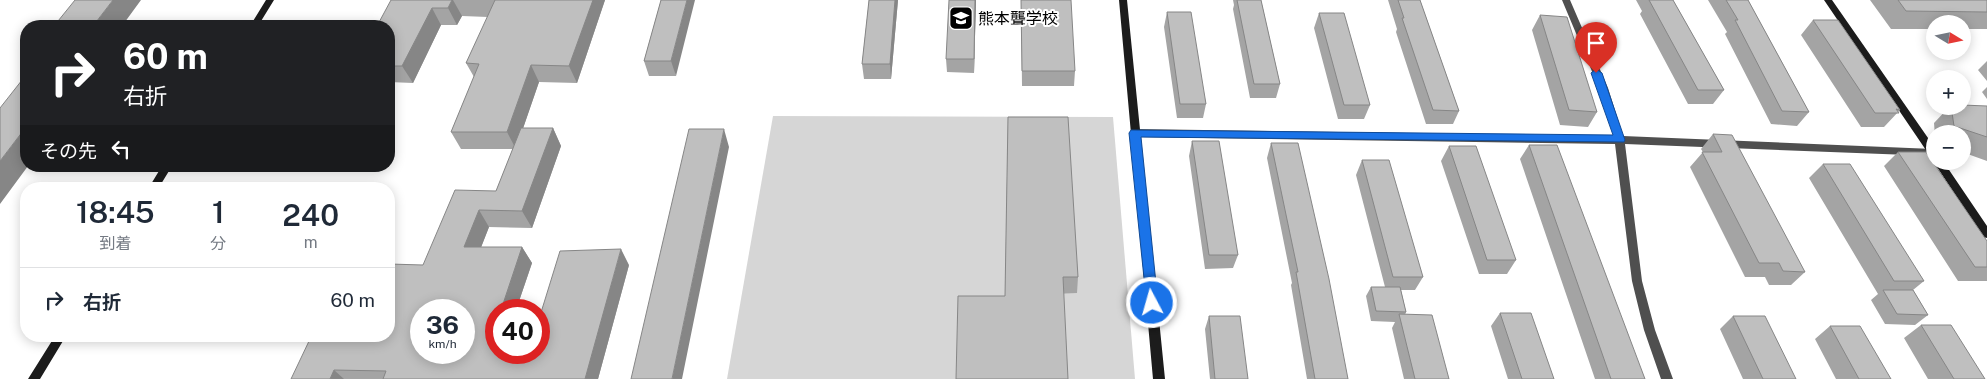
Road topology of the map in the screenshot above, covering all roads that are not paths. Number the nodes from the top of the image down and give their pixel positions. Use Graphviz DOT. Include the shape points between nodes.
graph roads {
  1 [pos="270,0"];
  2 [pos="1123,0"];
  3 [pos="1566,0"];
  4 [pos="1828,0"];
  5 [pos="258,20"];
  6 [pos="1135,133"];
  7 [pos="1620,140"];
  8 [pos="1926,144"];
  9 [pos="1926,157"];
  10 [pos="1944,170"];
  11 [pos="1987,234"];
  12 [pos="57,342"];
  13 [pos="34,379"];
  14 [pos="1159,379"];
  15 [pos="1667,379"];
  1 -- 5 [label="street"];
  2 -- 6 [label="street"];
  3 -- 7 [label="street"];
  4 -- 8 [label="street"];
  6 -- 7 [label="street"];
  6 -- 14 [label="street"];
  7 -- 9 [label="street"];
  7 -- 15 [label="street" via="1638,291 1653,346"];
  10 -- 11 [label="street"];
  12 -- 13 [label="street"];
}
